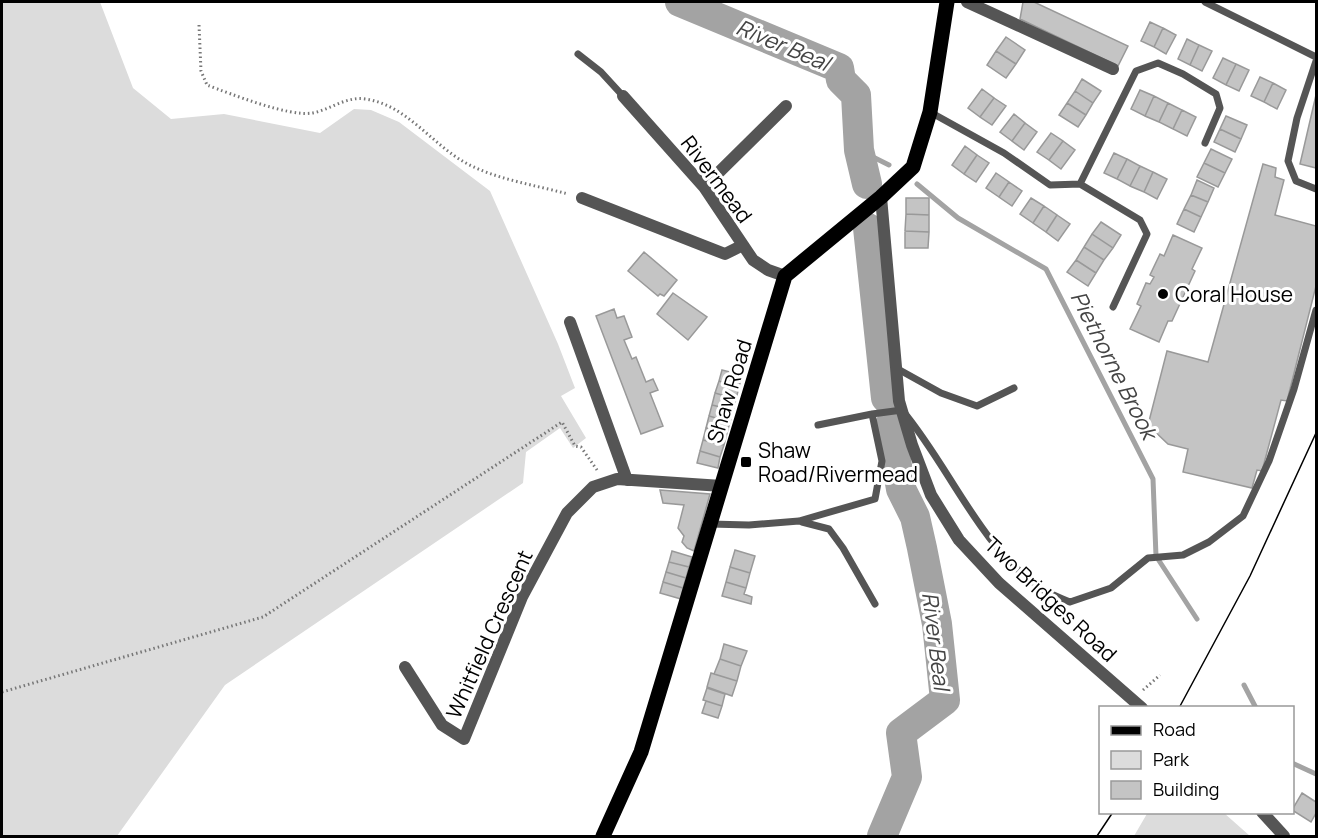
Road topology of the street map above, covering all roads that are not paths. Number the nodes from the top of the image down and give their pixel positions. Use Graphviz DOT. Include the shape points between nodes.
graph roads {
  1 [pos="947,2"];
  2 [pos="967,2"];
  3 [pos="1205,2"];
  4 [pos="578,54"];
  5 [pos="1317,59"];
  6 [pos="1113,69"];
  7 [pos="624,96"];
  8 [pos="786,106"];
  9 [pos="930,112"];
  10 [pos="1205,143"];
  11 [pos="1080,184"];
  12 [pos="704,187"];
  13 [pos="1317,189"];
  14 [pos="881,197"];
  15 [pos="582,198"];
  16 [pos="743,245"];
  17 [pos="785,276"];
  18 [pos="1113,307"];
  19 [pos="1317,310"];
  20 [pos="570,322"];
  21 [pos="897,368"];
  22 [pos="1014,388"];
  23 [pos="902,410"];
  24 [pos="872,414"];
  25 [pos="818,425"];
  26 [pos="627,480"];
  27 [pos="722,486"];
  28 [pos="799,521"];
  29 [pos="710,524"];
  30 [pos="875,604"];
  31 [pos="405,668"];
  32 [pos="1140,706"];
  33 [pos="1263,814"];
  34 [pos="603,837"];
  35 [pos="1284,837"];
  1 -- 9 [label="main road"];
  2 -- 6 [label="street"];
  3 -- 5 [label="lane"];
  4 -- 7 [label="lane"];
  5 -- 13 [label="lane" via="1288,160 1296,181"];
  7 -- 12 [label="street, Rivermead"];
  8 -- 12 [label="street"];
  9 -- 11 [label="lane" via="1004,153 1050,185"];
  9 -- 14 [label="main road" via="913,167"];
  10 -- 11 [label="lane" via="1221,108 1216,94 1158,63 1136,71"];
  11 -- 18 [label="lane" via="1140,220 1148,234"];
  12 -- 16 [label="street, Rivermead"];
  14 -- 17 [label="main road"];
  14 -- 21 [label="street, Two Bridges Road"];
  15 -- 16 [label="street" via="725,254"];
  16 -- 17 [label="street, Rivermead" via="761,265"];
  17 -- 27 [label="main road, Shaw Road"];
  19 -- 23 [label="lane" via="1269,461 1243,516 1209,542 1183,555 1148,558 1111,588 1070,602 1041,589 1012,562 974,517 923,435"];
  20 -- 26 [label="street"];
  21 -- 22 [label="lane" via="941,393 977,406"];
  21 -- 23 [label="street, Two Bridges Road"];
  23 -- 24 [label="lane"];
  23 -- 32 [label="street, Two Bridges Road" via="931,495 959,540 999,583"];
  24 -- 25 [label="lane"];
  24 -- 28 [label="lane" via="882,461 875,499"];
  26 -- 27 [label="street, Whitfield Crescent"];
  26 -- 31 [label="street, Whitfield Crescent" via="593,487 567,513 522,597 464,739 442,725"];
  27 -- 29 [label="main road, Shaw Road"];
  28 -- 29 [label="lane"];
  28 -- 30 [label="lane" via="829,529"];
  29 -- 34 [label="main road, Shaw Road" via="640,752"];
  33 -- 35 [label="street"];
}
